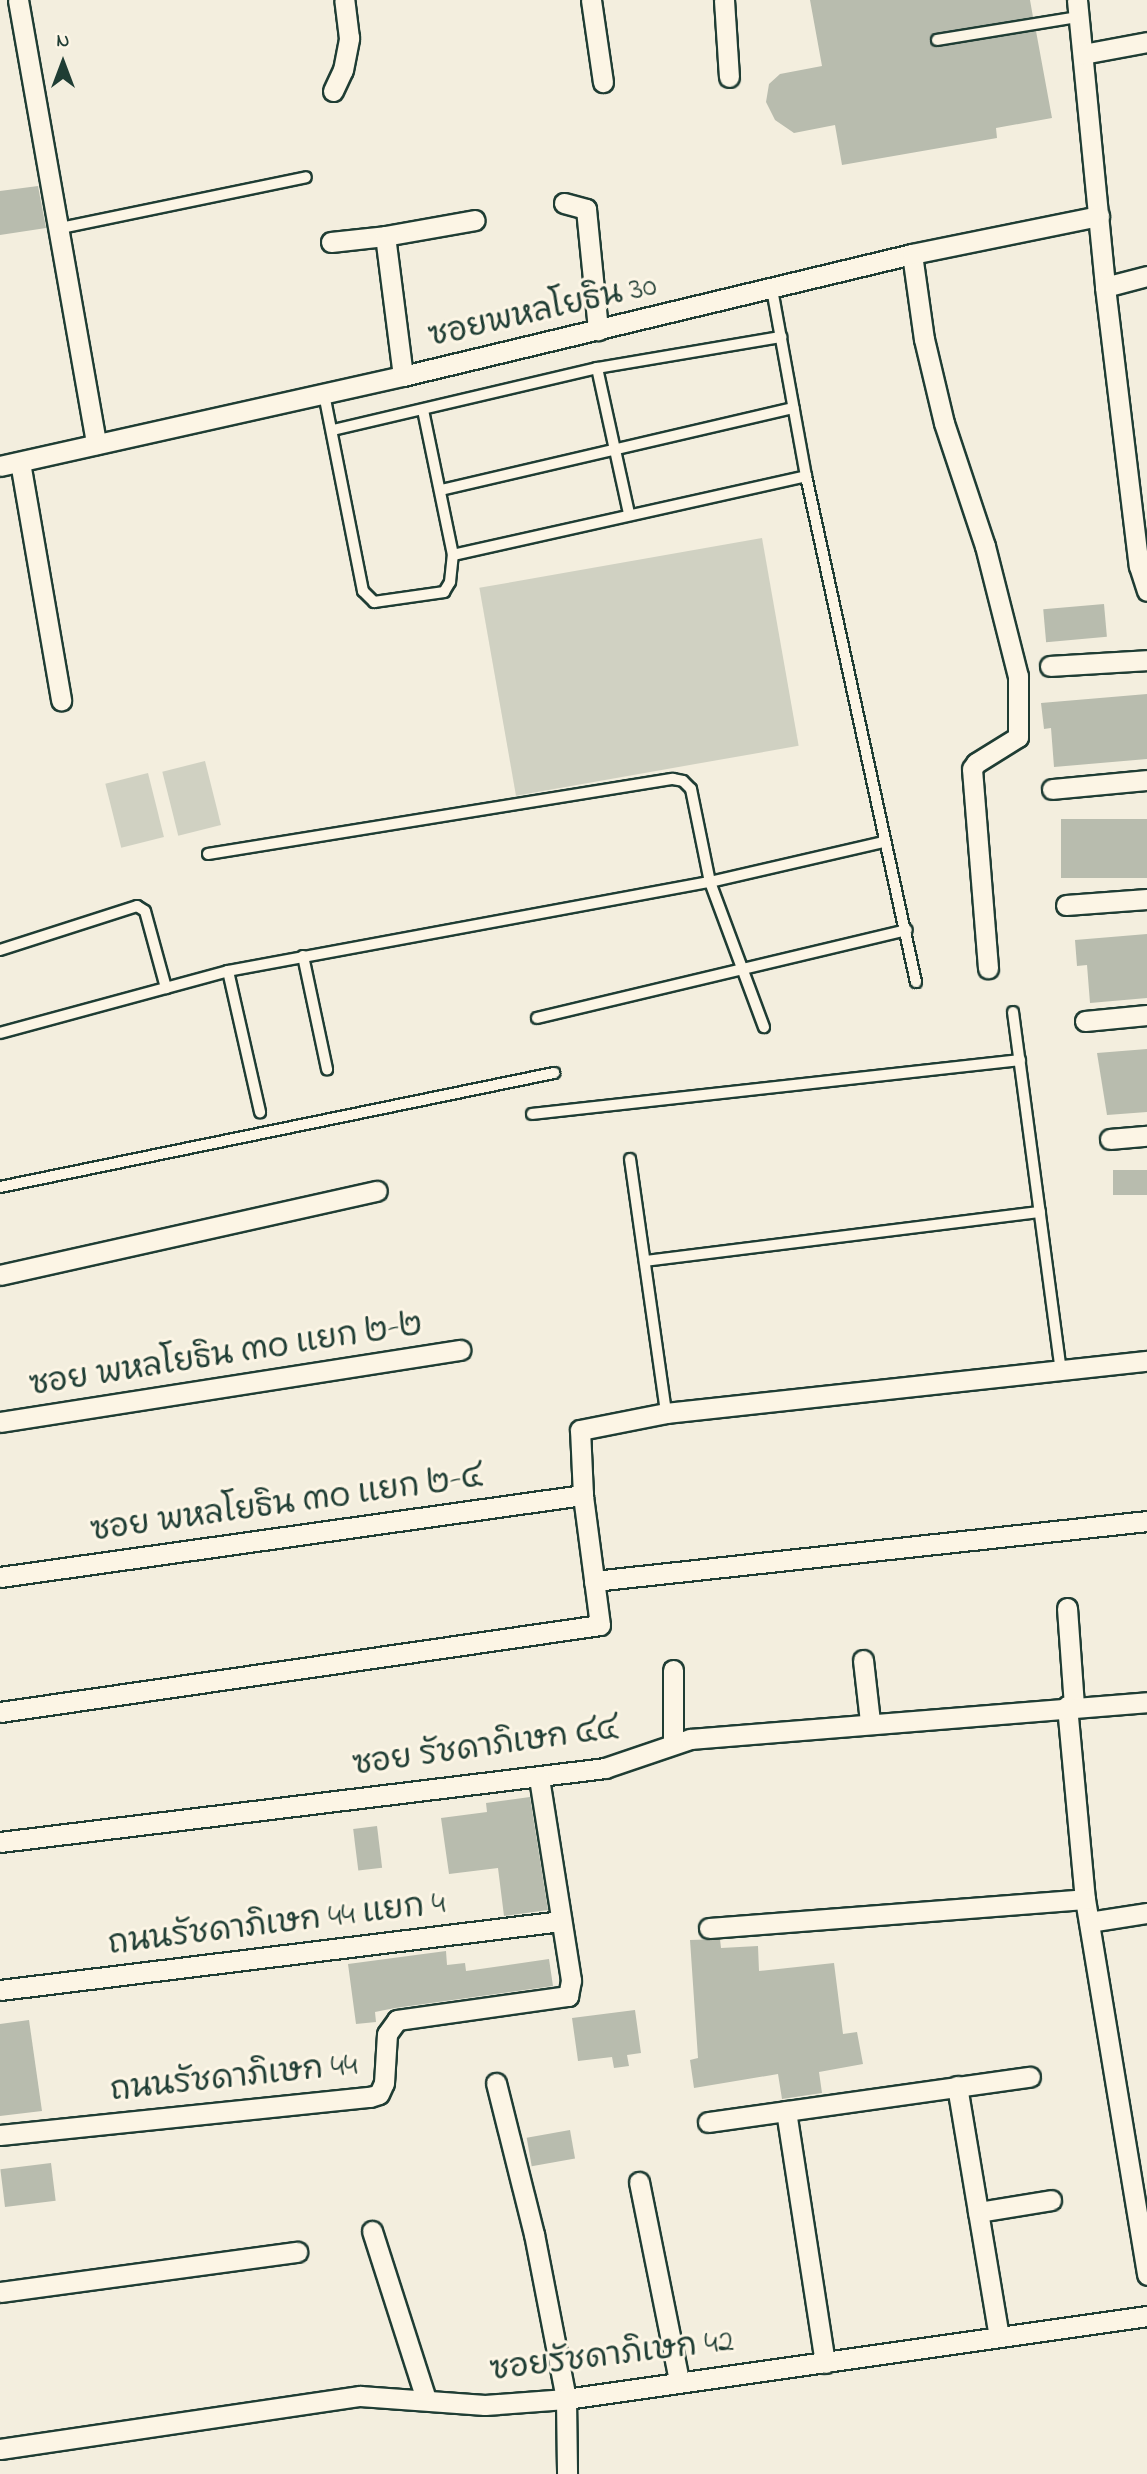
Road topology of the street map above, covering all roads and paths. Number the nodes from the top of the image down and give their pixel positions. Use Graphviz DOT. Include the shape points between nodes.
graph roads {
  1 [pos="18,0"];
  2 [pos="344,0"];
  3 [pos="591,0"];
  4 [pos="724,0"];
  5 [pos="1078,9"];
  6 [pos="937,40"];
  7 [pos="1147,42"];
  8 [pos="1083,54"];
  9 [pos="729,77"];
  10 [pos="603,82"];
  11 [pos="333,91"];
  12 [pos="306,177"];
  13 [pos="564,203"];
  14 [pos="1099,216"];
  15 [pos="475,220"];
  16 [pos="55,229"];
  17 [pos="385,236"];
  18 [pos="331,242"];
  19 [pos="912,254"];
  20 [pos="1147,276"];
  21 [pos="1105,288"];
  22 [pos="772,289"];
  23 [pos="598,330"];
  24 [pos="781,337"];
  25 [pos="597,368"];
  26 [pos="404,376"];
  27 [pos="324,394"];
  28 [pos="794,408"];
  29 [pos="423,410"];
  30 [pos="333,430"];
  31 [pos="96,444"];
  32 [pos="615,450"];
  33 [pos="20,462"];
  34 [pos="0,466"];
  35 [pos="806,476"];
  36 [pos="441,490"];
  37 [pos="629,513"];
  38 [pos="453,555"];
  39 [pos="1147,591"];
  40 [pos="1147,660"];
  41 [pos="1050,666"];
  42 [pos="61,699"];
  43 [pos="1147,779"];
  44 [pos="1052,789"];
  45 [pos="883,842"];
  46 [pos="208,854"];
  47 [pos="710,882"];
  48 [pos="1147,899"];
  49 [pos="1066,905"];
  50 [pos="907,930"];
  51 [pos="0,950"];
  52 [pos="303,956"];
  53 [pos="988,968"];
  54 [pos="228,971"];
  55 [pos="746,971"];
  56 [pos="916,982"];
  57 [pos="166,988"];
  58 [pos="1013,1012"];
  59 [pos="1147,1015"];
  60 [pos="537,1018"];
  61 [pos="1085,1021"];
  62 [pos="764,1027"];
  63 [pos="0,1033"];
  64 [pos="1020,1060"];
  65 [pos="327,1069"];
  66 [pos="554,1073"];
  67 [pos="260,1112"];
  68 [pos="532,1114"];
  69 [pos="1147,1136"];
  70 [pos="1110,1139"];
  71 [pos="630,1159"];
  72 [pos="0,1187"];
  73 [pos="377,1191"];
  74 [pos="1040,1212"];
  75 [pos="645,1261"];
  76 [pos="0,1275"];
  77 [pos="460,1350"];
  78 [pos="1147,1361"];
  79 [pos="1061,1371"];
  80 [pos="666,1413"];
  81 [pos="0,1422"];
  82 [pos="583,1494"];
  83 [pos="1147,1521"];
  84 [pos="0,1577"];
  85 [pos="594,1581"];
  86 [pos="1067,1608"];
  87 [pos="863,1660"];
  88 [pos="673,1670"];
  89 [pos="1147,1702"];
  90 [pos="1071,1706"];
  91 [pos="0,1712"];
  92 [pos="870,1721"];
  93 [pos="673,1741"];
  94 [pos="540,1777"];
  95 [pos="0,1842"];
  96 [pos="1085,1899"];
  97 [pos="1147,1913"];
  98 [pos="561,1921"];
  99 [pos="1089,1922"];
  100 [pos="709,1928"];
  101 [pos="0,1990"];
  102 [pos="1030,2077"];
  103 [pos="496,2083"];
  104 [pos="957,2086"];
  105 [pos="786,2111"];
  106 [pos="708,2122"];
  107 [pos="0,2135"];
  108 [pos="639,2182"];
  109 [pos="1051,2200"];
  110 [pos="978,2212"];
  111 [pos="1142,2212"];
  112 [pos="372,2231"];
  113 [pos="297,2252"];
  114 [pos="1147,2275"];
  115 [pos="0,2292"];
  116 [pos="1147,2316"];
  117 [pos="999,2337"];
  118 [pos="825,2363"];
  119 [pos="679,2380"];
  120 [pos="426,2399"];
  121 [pos="566,2399"];
  122 [pos="0,2449"];
  123 [pos="567,2474"];
  1 -- 16 [label="street"];
  2 -- 11 [label="street" via="348,46"];
  3 -- 10 [label="street"];
  4 -- 9 [label="street"];
  5 -- 6 [label="lane"];
  5 -- 8 [label="street"];
  7 -- 8 [label="street"];
  8 -- 14 [label="street"];
  12 -- 16 [label="lane"];
  13 -- 23 [label="street" via="586,209"];
  14 -- 19 [label="street, ซอยพหลโยธิน 30"];
  14 -- 21 [label="street"];
  15 -- 17 [label="street"];
  16 -- 31 [label="street"];
  17 -- 18 [label="street"];
  17 -- 26 [label="street"];
  19 -- 22 [label="street, ซอยพหลโยธิน 30"];
  19 -- 53 [label="street" via="924,339 941,411 960,481 985,546 1018,676 1018,737 972,769"];
  20 -- 21 [label="street"];
  21 -- 39 [label="street" via="1139,566"];
  22 -- 23 [label="street, ซอยพหลโยธิน 30"];
  22 -- 24 [label="lane"];
  23 -- 26 [label="street, ซอยพหลโยธิน 30"];
  24 -- 25 [label="lane"];
  24 -- 28 [label="lane"];
  25 -- 29 [label="lane"];
  25 -- 32 [label="lane"];
  26 -- 27 [label="street, ซอยพหลโยธิน 30"];
  27 -- 30 [label="lane"];
  27 -- 31 [label="street, ซอยพหลโยธิน 30"];
  28 -- 32 [label="lane"];
  28 -- 35 [label="lane"];
  29 -- 30 [label="lane"];
  29 -- 36 [label="lane"];
  30 -- 38 [label="lane" via="367,597 374,602 444,592"];
  31 -- 33 [label="street, ซอยพหลโยธิน 30"];
  32 -- 36 [label="lane"];
  32 -- 37 [label="lane"];
  33 -- 34 [label="street, ซอยพหลโยธิน 30"];
  33 -- 42 [label="street"];
  35 -- 37 [label="lane"];
  35 -- 45 [label="lane"];
  36 -- 38 [label="lane"];
  37 -- 38 [label="lane"];
  40 -- 41 [label="street"];
  43 -- 44 [label="street"];
  45 -- 47 [label="lane"];
  45 -- 50 [label="lane"];
  46 -- 47 [label="lane" via="673,779 691,789"];
  47 -- 52 [label="lane"];
  47 -- 55 [label="lane"];
  48 -- 49 [label="street"];
  50 -- 55 [label="lane"];
  50 -- 56 [label="lane"];
  51 -- 57 [label="lane" via="137,906 145,911"];
  52 -- 54 [label="lane"];
  52 -- 65 [label="lane"];
  54 -- 57 [label="lane"];
  54 -- 67 [label="lane"];
  55 -- 60 [label="lane"];
  55 -- 62 [label="lane"];
  57 -- 63 [label="lane"];
  58 -- 64 [label="lane"];
  59 -- 61 [label="street"];
  64 -- 68 [label="lane"];
  64 -- 74 [label="lane"];
  66 -- 72 [label="lane"];
  69 -- 70 [label="street"];
  71 -- 75 [label="lane"];
  73 -- 76 [label="street"];
  74 -- 75 [label="lane"];
  74 -- 79 [label="lane"];
  75 -- 80 [label="lane"];
  77 -- 81 [label="street, ซอย พหลโยธิน ๓๐ แยก ๒-๒"];
  78 -- 79 [label="street"];
  79 -- 80 [label="street"];
  80 -- 82 [label="street" via="580,1430"];
  82 -- 84 [label="street, ซอย พหลโยธิน ๓๐ แยก ๒-๔"];
  82 -- 85 [label="street"];
  83 -- 85 [label="street"];
  85 -- 91 [label="street" via="600,1625"];
  86 -- 90 [label="street"];
  87 -- 92 [label="street"];
  88 -- 93 [label="street"];
  89 -- 90 [label="street, ซอย รัชดาภิเษก ๔๔"];
  90 -- 92 [label="street, ซอย รัชดาภิเษก ๔๔"];
  90 -- 96 [label="street"];
  92 -- 93 [label="street, ซอย รัชดาภิเษก ๔๔"];
  93 -- 94 [label="street, ซอย รัชดาภิเษก ๔๔" via="626,1763"];
  94 -- 95 [label="street, ซอย รัชดาภิเษก ๔๔"];
  94 -- 98 [label="street, ถนนรัชดาภิเษก 44"];
  96 -- 99 [label="street"];
  96 -- 100 [label="street"];
  97 -- 99 [label="street"];
  98 -- 101 [label="street, ถนนรัชดาภิเษก 44 แยก 4"];
  98 -- 107 [label="street, ถนนรัชดาภิเษก 44" via="571,1980 568,1996 397,2020 387,2034 384,2083 379,2094"];
  99 -- 111 [label="street"];
  102 -- 104 [label="street"];
  103 -- 121 [label="street" via="534,2234"];
  104 -- 105 [label="street"];
  104 -- 110 [label="street"];
  105 -- 106 [label="street"];
  105 -- 118 [label="street"];
  108 -- 119 [label="street"];
  109 -- 110 [label="street"];
  110 -- 117 [label="street"];
  111 -- 114 [label="street"];
  112 -- 120 [label="street"];
  113 -- 115 [label="street"];
  116 -- 117 [label="street, ซอยรัชดาภิเษก 42"];
  117 -- 118 [label="street, ซอยรัชดาภิเษก 42"];
  118 -- 119 [label="street, ซอยรัชดาภิเษก 42"];
  119 -- 121 [label="street, ซอยรัชดาภิเษก 42"];
  120 -- 121 [label="street, ซอยรัชดาภิเษก 42" via="485,2405"];
  120 -- 122 [label="street, ซอยรัชดาภิเษก 42" via="359,2396"];
  121 -- 123 [label="street"];
}
